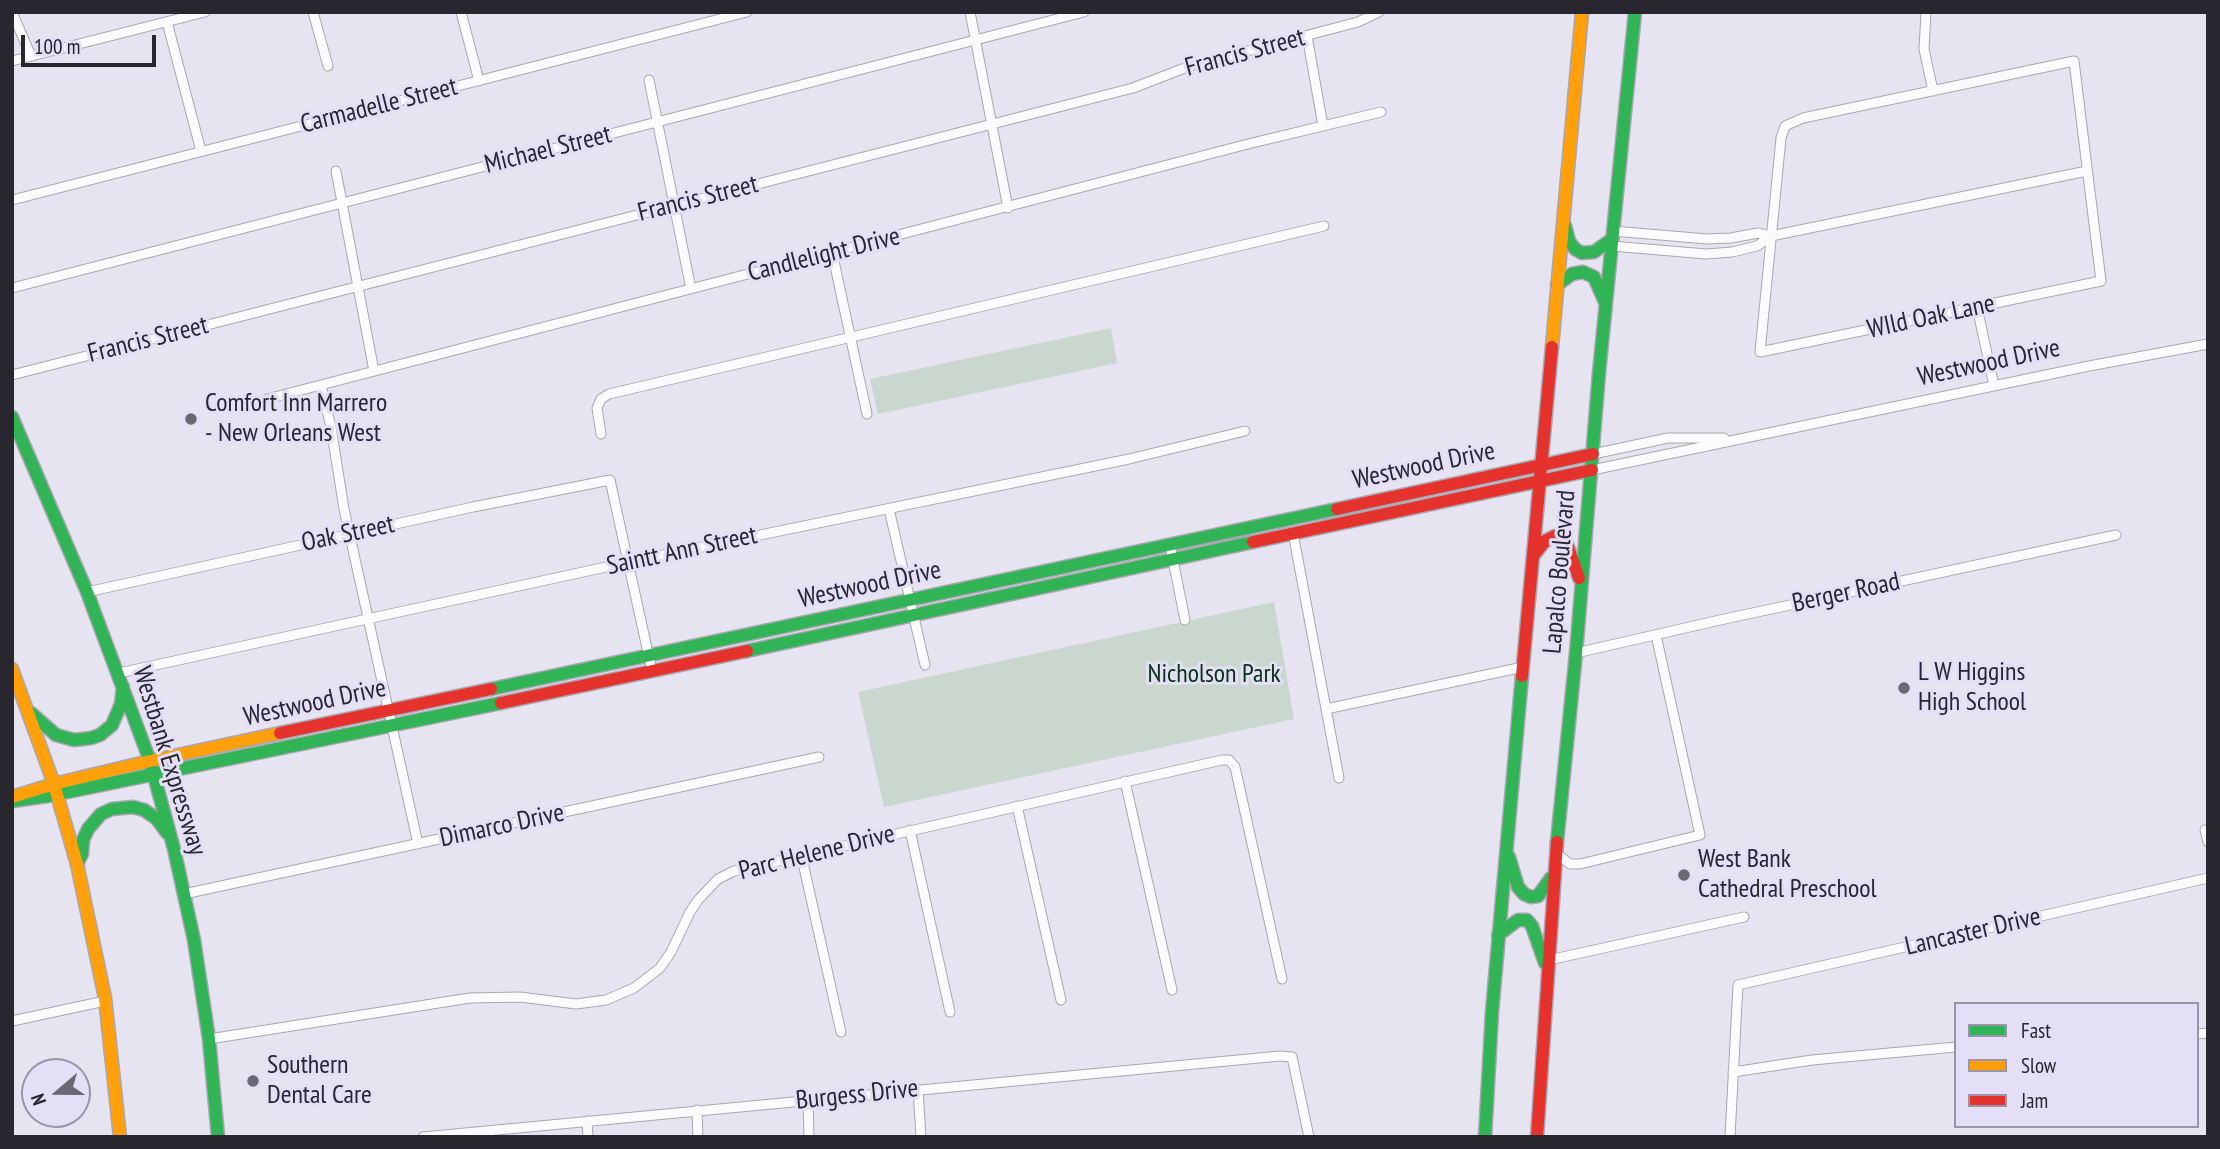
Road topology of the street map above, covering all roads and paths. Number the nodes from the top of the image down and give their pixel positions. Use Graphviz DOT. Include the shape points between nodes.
graph roads {
  1 [pos="12,12"];
  2 [pos="205,12"];
  3 [pos="313,12"];
  4 [pos="461,12"];
  5 [pos="747,12"];
  6 [pos="970,12"];
  7 [pos="1084,12"];
  8 [pos="1379,12"];
  9 [pos="1582,12"];
  10 [pos="1635,12"];
  11 [pos="1926,12"];
  12 [pos="192,14"];
  13 [pos="167,22"];
  14 [pos="1307,36"];
  15 [pos="976,41"];
  16 [pos="31,56"];
  17 [pos="12,61"];
  18 [pos="328,66"];
  19 [pos="649,80"];
  20 [pos="479,81"];
  21 [pos="1933,91"];
  22 [pos="1381,112"];
  23 [pos="658,122"];
  24 [pos="992,124"];
  25 [pos="1324,126"];
  26 [pos="201,151"];
  27 [pos="336,171"];
  28 [pos="2087,171"];
  29 [pos="12,200"];
  30 [pos="342,203"];
  31 [pos="674,205"];
  32 [pos="1008,208"];
  33 [pos="1563,221"];
  34 [pos="1324,226"];
  35 [pos="1771,236"];
  36 [pos="1612,238"];
  37 [pos="832,252"];
  38 [pos="1557,285"];
  39 [pos="357,286"];
  40 [pos="12,288"];
  41 [pos="691,289"];
  42 [pos="1606,303"];
  43 [pos="1977,307"];
  44 [pos="852,338"];
  45 [pos="2208,344"];
  46 [pos="374,371"];
  47 [pos="12,375"];
  48 [pos="321,384"];
  49 [pos="1993,386"];
  50 [pos="267,399"];
  51 [pos="867,414"];
  52 [pos="12,416"];
  53 [pos="1245,431"];
  54 [pos="601,434"];
  55 [pos="1740,439"];
  56 [pos="1593,454"];
  57 [pos="1539,464"];
  58 [pos="1592,470"];
  59 [pos="1539,483"];
  60 [pos="889,509"];
  61 [pos="350,533"];
  62 [pos="1293,533"];
  63 [pos="2116,535"];
  64 [pos="1170,545"];
  65 [pos="1533,556"];
  66 [pos="1173,561"];
  67 [pos="629,562"];
  68 [pos="1582,586"];
  69 [pos="87,592"];
  70 [pos="909,600"];
  71 [pos="912,617"];
  72 [pos="369,618"];
  73 [pos="1185,620"];
  74 [pos="1656,635"];
  75 [pos="1576,653"];
  76 [pos="649,655"];
  77 [pos="925,665"];
  78 [pos="1523,667"];
  79 [pos="12,669"];
  80 [pos="652,671"];
  81 [pos="119,673"];
  82 [pos="124,686"];
  83 [pos="17,695"];
  84 [pos="1326,709"];
  85 [pos="390,710"];
  86 [pos="29,711"];
  87 [pos="393,726"];
  88 [pos="819,757"];
  89 [pos="150,761"];
  90 [pos="154,775"];
  91 [pos="1339,778"];
  92 [pos="1125,781"];
  93 [pos="55,789"];
  94 [pos="12,799"];
  95 [pos="1017,806"];
  96 [pos="910,830"];
  97 [pos="2205,830"];
  98 [pos="171,837"];
  99 [pos="2208,842"];
  100 [pos="418,844"];
  101 [pos="1506,849"];
  102 [pos="1556,853"];
  103 [pos="801,854"];
  104 [pos="77,864"];
  105 [pos="1554,873"];
  106 [pos="2208,878"];
  107 [pos="184,894"];
  108 [pos="1744,917"];
  109 [pos="1499,935"];
  110 [pos="1548,966"];
  111 [pos="1282,979"];
  112 [pos="1172,990"];
  113 [pos="1061,1000"];
  114 [pos="105,1001"];
  115 [pos="950,1013"];
  116 [pos="12,1021"];
  117 [pos="841,1032"];
  118 [pos="209,1039"];
  119 [pos="1954,1047"];
  120 [pos="1733,1072"];
  121 [pos="1489,1073"];
  122 [pos="919,1089"];
  123 [pos="808,1100"];
  124 [pos="697,1110"];
  125 [pos="587,1121"];
  126 [pos="479,1134"];
  127 [pos="120,1137"];
  128 [pos="218,1137"];
  129 [pos="423,1137"];
  130 [pos="588,1137"];
  131 [pos="698,1137"];
  132 [pos="809,1137"];
  133 [pos="921,1137"];
  134 [pos="1310,1137"];
  135 [pos="1485,1137"];
  136 [pos="1493,1137"];
  137 [pos="1537,1137"];
  138 [pos="1730,1137"];
  1 -- 16 [label="street"];
  2 -- 12 [label="street"];
  3 -- 18 [label="street"];
  4 -- 20 [label="street"];
  5 -- 20 [label="street, Carmadelle Street"];
  6 -- 15 [label="street"];
  7 -- 15 [label="street, Michael Street"];
  8 -- 14 [label="street, Francis Street"];
  9 -- 33 [label="main road, Lapalco Boulevard"];
  10 -- 36 [label="main road, Lapalco Boulevard"];
  11 -- 21 [label="street" via="1924,49"];
  12 -- 13 [label="street"];
  13 -- 16 [label="street"];
  13 -- 26 [label="street"];
  14 -- 24 [label="street, Francis Street"];
  14 -- 25 [label="street"];
  15 -- 23 [label="street, Michael Street"];
  15 -- 24 [label="street"];
  16 -- 17 [label="street"];
  19 -- 23 [label="street"];
  20 -- 26 [label="street, Carmadelle Street"];
  21 -- 28 [label="street" via="2074,61"];
  21 -- 35 [label="street" via="1797,119 1785,126"];
  22 -- 25 [label="street, Candlelight Drive"];
  23 -- 30 [label="street, Michael Street"];
  23 -- 31 [label="street"];
  24 -- 31 [label="street, Francis Street"];
  24 -- 32 [label="street"];
  25 -- 32 [label="street, Candlelight Drive"];
  26 -- 29 [label="street, Carmadelle Street"];
  27 -- 30 [label="street"];
  28 -- 35 [label="street"];
  28 -- 43 [label="street, WIld Oak Lane" via="2101,281"];
  30 -- 39 [label="street"];
  30 -- 40 [label="street, Michael Street"];
  31 -- 39 [label="street, Francis Street"];
  31 -- 41 [label="street"];
  32 -- 37 [label="street, Candlelight Drive"];
  33 -- 36 [label="main road" via="1569,241 1582,253 1594,252"];
  33 -- 38 [label="main road, Lapalco Boulevard"];
  34 -- 44 [label="street"];
  35 -- 36 [label="street"];
  35 -- 36 [label="street" via="1757,246 1723,253"];
  35 -- 43 [label="street, WIld Oak Lane" via="1760,352"];
  36 -- 42 [label="main road, Lapalco Boulevard"];
  37 -- 41 [label="street, Candlelight Drive"];
  37 -- 44 [label="street"];
  38 -- 42 [label="main road" via="1583,271 1594,277"];
  38 -- 57 [label="main road, Lapalco Boulevard"];
  39 -- 46 [label="street"];
  39 -- 47 [label="street, Francis Street"];
  41 -- 46 [label="street, Candlelight Drive"];
  42 -- 56 [label="main road, Lapalco Boulevard"];
  43 -- 49 [label="street"];
  44 -- 51 [label="street"];
  44 -- 54 [label="street" via="609,394 597,408"];
  45 -- 49 [label="street, Westwood Drive"];
  46 -- 48 [label="street, Candlelight Drive"];
  48 -- 50 [label="street, Candlelight Drive"];
  48 -- 61 [label="street"];
  49 -- 55 [label="street, Westwood Drive"];
  52 -- 69 [label="main road, Westbank Expressway"];
  53 -- 60 [label="street, Saintt Ann Street"];
  55 -- 56 [label="street, Westwood Drive" via="1668,439"];
  55 -- 58 [label="street, Westwood Drive"];
  56 -- 57 [label="main road, Westwood Drive"];
  56 -- 58 [label="main road, Lapalco Boulevard"];
  57 -- 59 [label="main road, Lapalco Boulevard"];
  57 -- 64 [label="main road, Westwood Drive"];
  58 -- 59 [label="main road, Westwood Drive"];
  58 -- 68 [label="main road, Lapalco Boulevard"];
  59 -- 62 [label="main road, Westwood Drive"];
  59 -- 65 [label="main road, Lapalco Boulevard"];
  60 -- 67 [label="street, Saintt Ann Street"];
  60 -- 70 [label="street"];
  61 -- 67 [label="street, Oak Street" via="610,480"];
  61 -- 69 [label="street, Oak Street"];
  61 -- 72 [label="street"];
  62 -- 66 [label="main road, Westwood Drive"];
  62 -- 84 [label="street"];
  63 -- 74 [label="street, Berger Road"];
  64 -- 66 [label="street"];
  64 -- 70 [label="main road, Westwood Drive"];
  65 -- 68 [label="main road" via="1545,541 1555,536 1565,539"];
  65 -- 78 [label="main road, Lapalco Boulevard"];
  66 -- 71 [label="main road, Westwood Drive"];
  66 -- 73 [label="street"];
  67 -- 72 [label="street, Saintt Ann Street"];
  67 -- 76 [label="street"];
  68 -- 75 [label="main road, Lapalco Boulevard"];
  69 -- 81 [label="main road, Westbank Expressway"];
  70 -- 71 [label="street"];
  70 -- 76 [label="main road, Westwood Drive"];
  71 -- 77 [label="street"];
  71 -- 80 [label="main road, Westwood Drive"];
  72 -- 81 [label="street, Saintt Ann Street"];
  72 -- 85 [label="street"];
  74 -- 75 [label="street, Berger Road"];
  74 -- 102 [label="street" via="1700,835 1580,864 1570,864"];
  75 -- 102 [label="main road, Lapalco Boulevard"];
  76 -- 80 [label="street"];
  76 -- 85 [label="main road, Westwood Drive"];
  78 -- 84 [label="street"];
  78 -- 101 [label="main road, Lapalco Boulevard"];
  79 -- 83 [label="main road"];
  80 -- 87 [label="main road, Westwood Drive"];
  81 -- 82 [label="main road, Westbank Expressway"];
  82 -- 86 [label="main road" via="112,725 91,738 56,735"];
  82 -- 89 [label="main road, Westbank Expressway"];
  83 -- 86 [label="main road"];
  84 -- 91 [label="street"];
  85 -- 87 [label="street"];
  85 -- 89 [label="main road, Westwood Drive"];
  86 -- 93 [label="main road"];
  87 -- 90 [label="main road, Westwood Drive"];
  87 -- 100 [label="street"];
  88 -- 100 [label="street, Dimarco Drive"];
  89 -- 90 [label="main road, Westbank Expressway"];
  89 -- 93 [label="main road, Westwood Drive"];
  90 -- 93 [label="main road, Westwood Drive"];
  90 -- 98 [label="main road, Westbank Expressway"];
  92 -- 95 [label="street, Parc Helene Drive"];
  92 -- 111 [label="street, Parc Helene Drive" via="1223,760 1235,767"];
  92 -- 112 [label="street"];
  93 -- 94 [label="main road, Westwood Drive"];
  93 -- 104 [label="main road"];
  95 -- 96 [label="street, Parc Helene Drive"];
  95 -- 113 [label="street"];
  96 -- 103 [label="street, Parc Helene Drive"];
  96 -- 115 [label="street"];
  97 -- 99 [label="street"];
  98 -- 104 [label="main road" via="144,810 112,809 88,829"];
  98 -- 107 [label="main road, Westbank Expressway"];
  100 -- 107 [label="street, Dimarco Drive"];
  101 -- 105 [label="main road" via="1524,894 1538,896"];
  101 -- 109 [label="main road, Lapalco Boulevard"];
  102 -- 105 [label="main road, Lapalco Boulevard"];
  103 -- 117 [label="street"];
  103 -- 118 [label="street, Parc Helene Drive" via="718,879 690,912 660,968 634,988 606,1000 576,1004 520,997 470,998"];
  104 -- 114 [label="main road"];
  105 -- 110 [label="main road, Lapalco Boulevard"];
  106 -- 120 [label="street, Lancaster Drive" via="1738,985"];
  107 -- 118 [label="main road, Westbank Expressway"];
  108 -- 110 [label="street"];
  109 -- 110 [label="main road" via="1518,920 1527,920"];
  109 -- 121 [label="main road, Lapalco Boulevard"];
  110 -- 137 [label="main road, Lapalco Boulevard"];
  114 -- 116 [label="street"];
  114 -- 127 [label="main road"];
  118 -- 128 [label="main road, Westbank Expressway"];
  119 -- 120 [label="street"];
  120 -- 138 [label="street"];
  121 -- 135 [label="main road, Lapalco Boulevard"];
  121 -- 136 [label="main road"];
  122 -- 123 [label="street, Burgess Drive"];
  122 -- 133 [label="street"];
  122 -- 134 [label="street, Burgess Drive" via="1292,1057"];
  123 -- 124 [label="street, Burgess Drive"];
  123 -- 132 [label="street"];
  124 -- 125 [label="street, Burgess Drive"];
  124 -- 131 [label="street"];
  125 -- 126 [label="street, Burgess Drive"];
  125 -- 130 [label="street"];
  126 -- 129 [label="street, Burgess Drive"];
}
